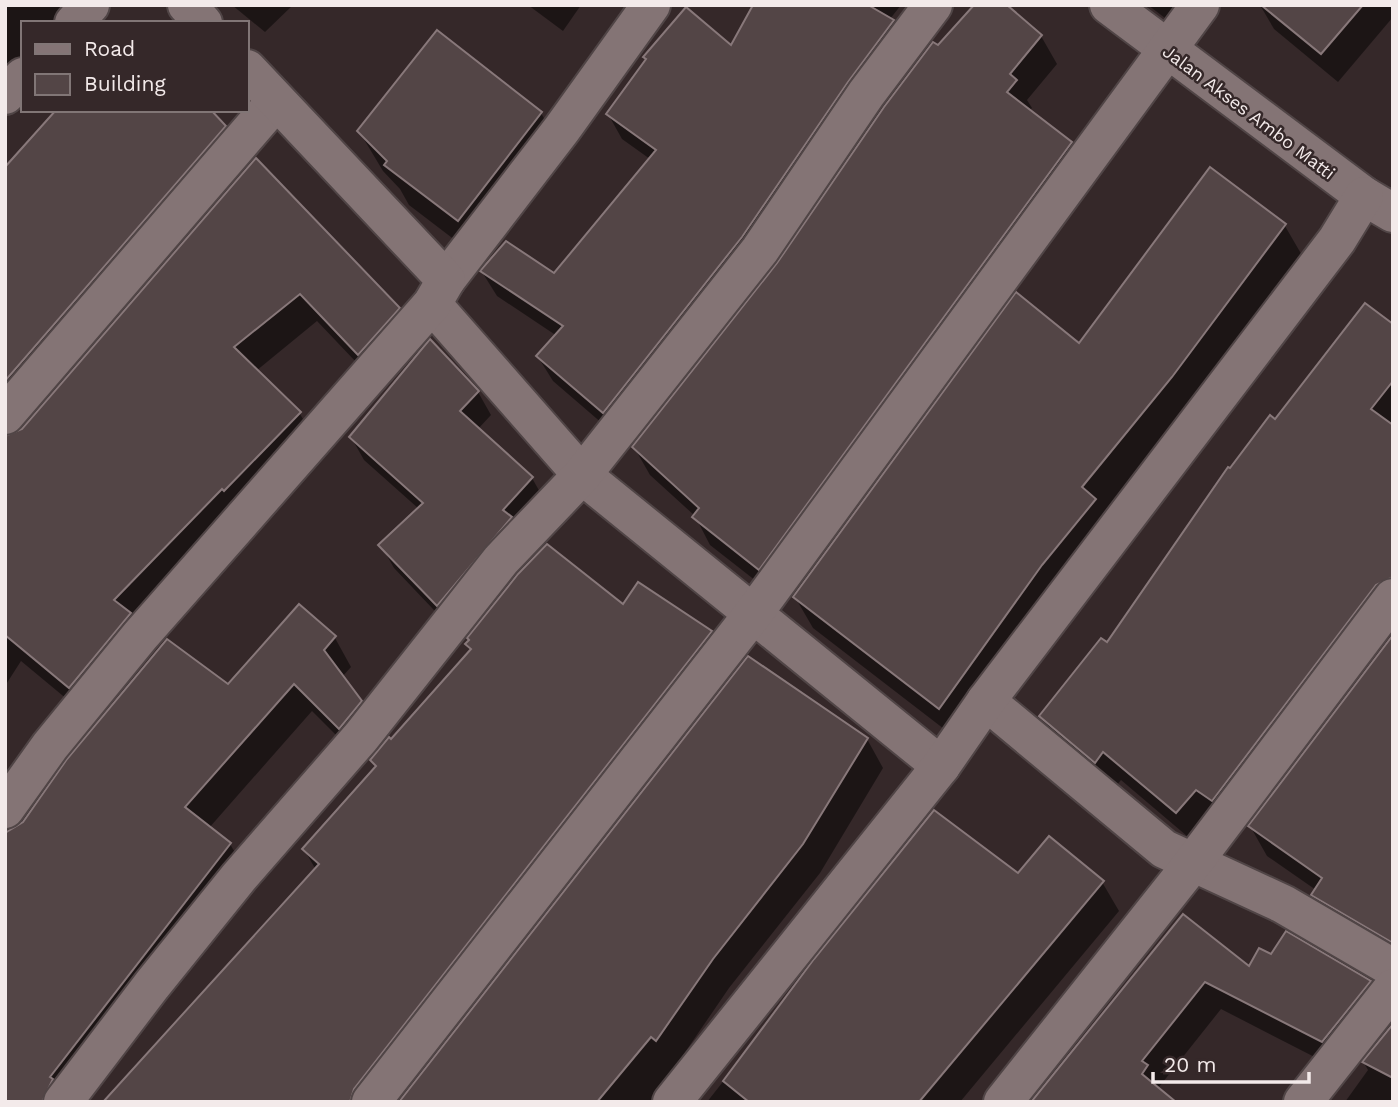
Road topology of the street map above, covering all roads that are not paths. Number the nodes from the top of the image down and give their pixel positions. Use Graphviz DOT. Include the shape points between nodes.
graph roads {
  1 [pos="90,5"];
  2 [pos="187,5"];
  3 [pos="651,5"];
  4 [pos="933,5"];
  5 [pos="1109,5"];
  6 [pos="1200,5"];
  7 [pos="76,21"];
  8 [pos="201,21"];
  9 [pos="1166,51"];
  10 [pos="248,70"];
  11 [pos="21,78"];
  12 [pos="5,95"];
  13 [pos="276,100"];
  14 [pos="1378,205"];
  15 [pos="439,292"];
  16 [pos="5,415"];
  17 [pos="582,475"];
  18 [pos="1393,598"];
  19 [pos="753,614"];
  20 [pos="986,701"];
  21 [pos="941,766"];
  22 [pos="5,809"];
  23 [pos="1192,864"];
  24 [pos="1393,968"];
  25 [pos="1393,988"];
  26 [pos="63,1102"];
  27 [pos="371,1102"];
  28 [pos="672,1102"];
  29 [pos="1003,1102"];
  30 [pos="1303,1102"];
  1 -- 7 [label="street"];
  2 -- 8 [label="street"];
  3 -- 15 [label="street"];
  4 -- 17 [label="street" via="760,250"];
  5 -- 9 [label="street, Jalan Akses Ambo Matti"];
  6 -- 9 [label="street"];
  9 -- 14 [label="street, Jalan Akses Ambo Matti"];
  9 -- 19 [label="street"];
  10 -- 13 [label="street"];
  11 -- 12 [label="street"];
  13 -- 15 [label="street"];
  13 -- 16 [label="street"];
  14 -- 20 [label="street" via="1337,240"];
  15 -- 17 [label="street"];
  15 -- 22 [label="street" via="140,636"];
  17 -- 19 [label="street"];
  17 -- 26 [label="street" via="501,560 361,737 169,964"];
  18 -- 23 [label="street"];
  19 -- 21 [label="street"];
  19 -- 27 [label="street"];
  20 -- 21 [label="street"];
  20 -- 23 [label="street" via="1144,836"];
  21 -- 28 [label="street"];
  23 -- 24 [label="street" via="1219,872 1283,904"];
  23 -- 29 [label="street"];
  25 -- 30 [label="street"];
}
